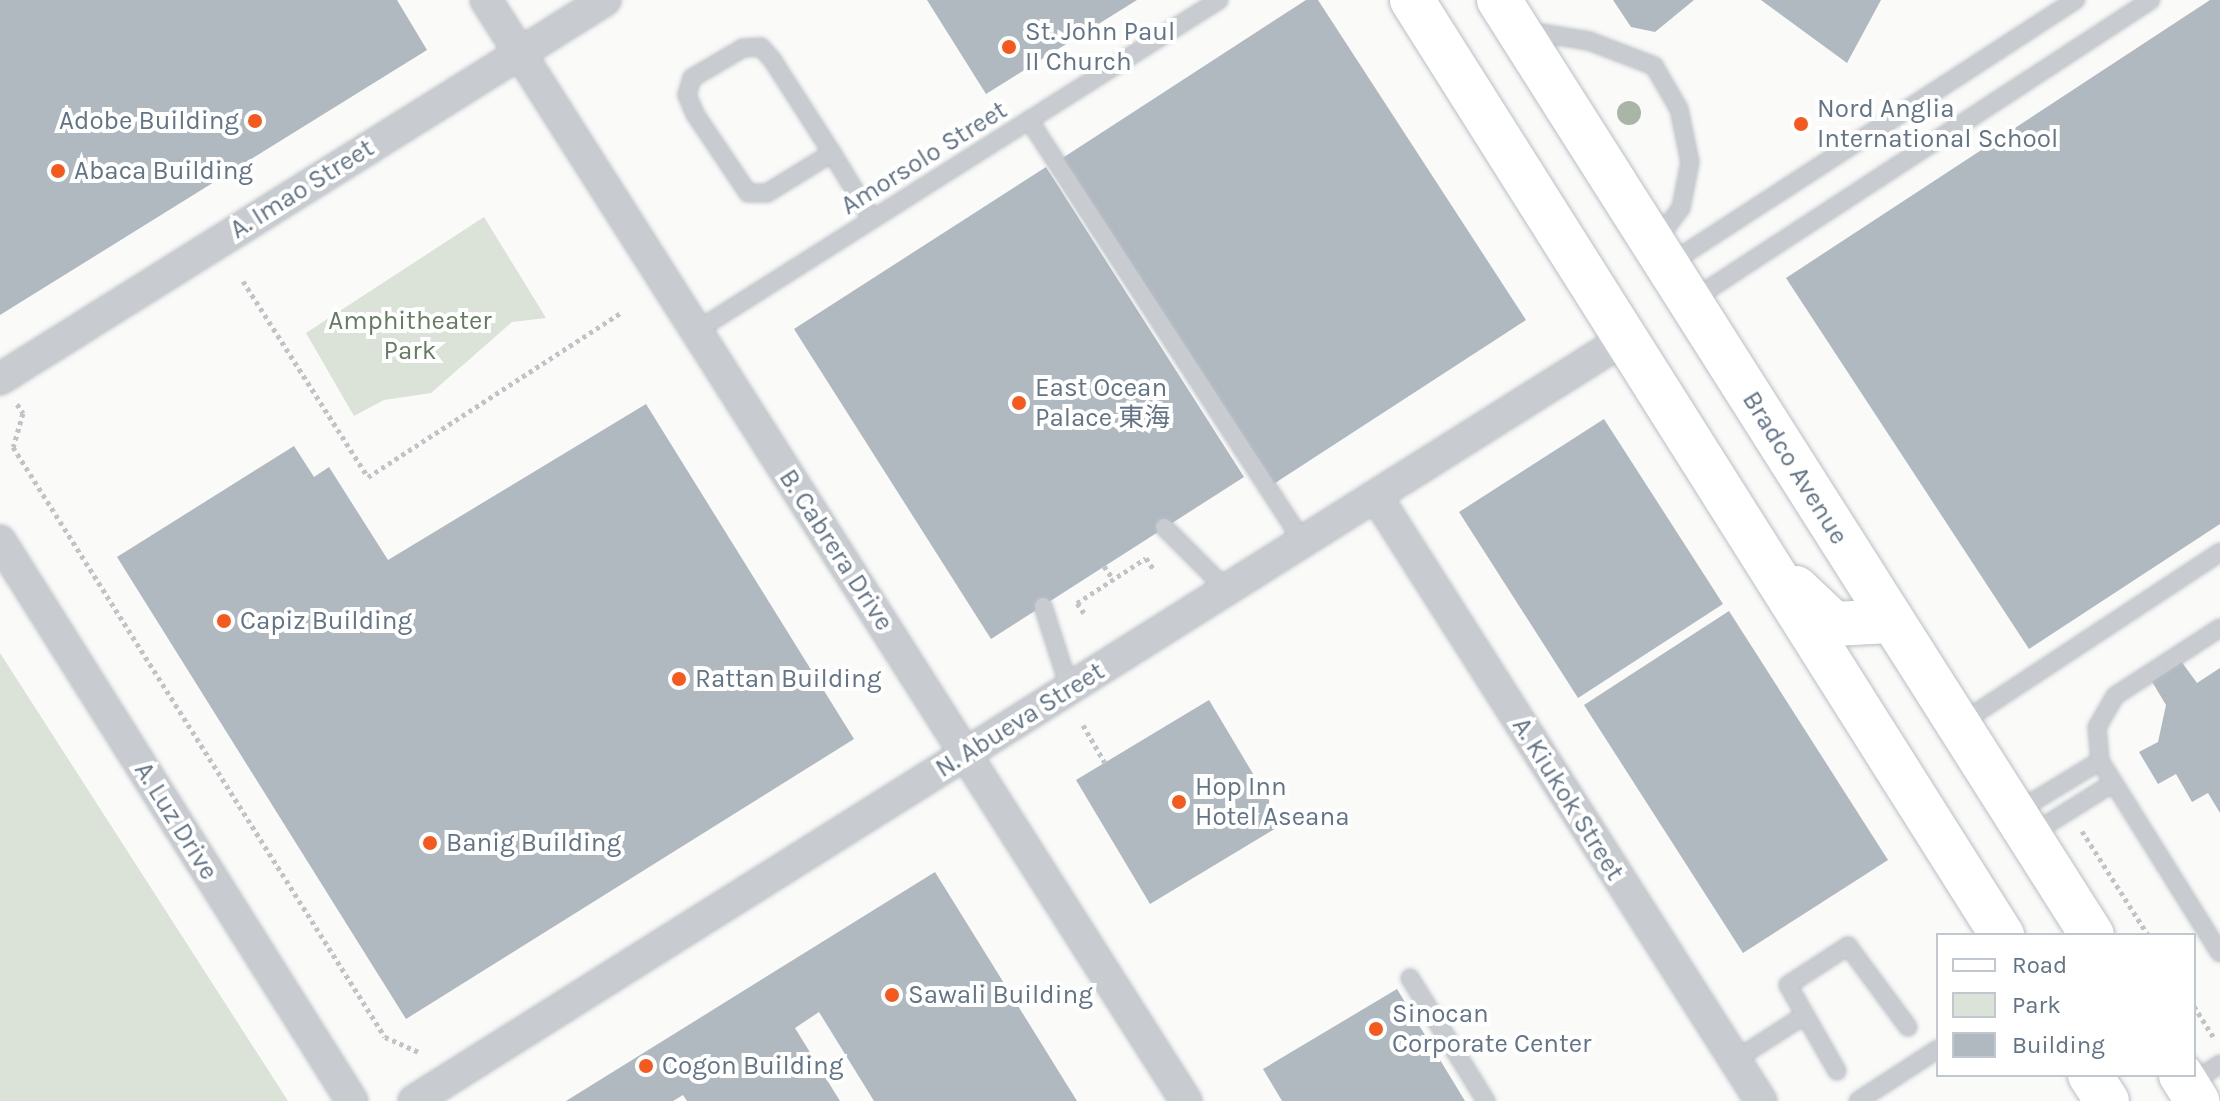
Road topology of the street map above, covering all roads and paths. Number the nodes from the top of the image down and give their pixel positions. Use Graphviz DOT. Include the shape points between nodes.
graph roads {
  1 [pos="486,0"];
  2 [pos="605,0"];
  3 [pos="1219,0"];
  4 [pos="1412,0"];
  5 [pos="2076,0"];
  6 [pos="2151,0"];
  7 [pos="1508,15"];
  8 [pos="519,54"];
  9 [pos="1029,120"];
  10 [pos="832,153"];
  11 [pos="872,219"];
  12 [pos="1661,254"];
  13 [pos="243,281"];
  14 [pos="1690,301"];
  15 [pos="621,313"];
  16 [pos="696,331"];
  17 [pos="1626,338"];
  18 [pos="1,378"];
  19 [pos="1376,496"];
  20 [pos="1164,527"];
  21 [pos="0,541"];
  22 [pos="1303,542"];
  23 [pos="2220,552"];
  24 [pos="1763,556"];
  25 [pos="1104,566"];
  26 [pos="1154,570"];
  27 [pos="1113,579"];
  28 [pos="1227,590"];
  29 [pos="1043,606"];
  30 [pos="1084,613"];
  31 [pos="1892,621"];
  32 [pos="2220,628"];
  33 [pos="1070,690"];
  34 [pos="1958,724"];
  35 [pos="1083,725"];
  36 [pos="966,754"];
  37 [pos="2100,761"];
  38 [pos="1105,763"];
  39 [pos="2113,783"];
  40 [pos="2069,810"];
  41 [pos="2021,824"];
  42 [pos="2001,933"];
  43 [pos="2091,933"];
  44 [pos="2147,933"];
  45 [pos="2220,953"];
  46 [pos="1410,978"];
  47 [pos="2196,1009"];
  48 [pos="1802,1017"];
  49 [pos="1908,1027"];
  50 [pos="2220,1047"];
  51 [pos="1936,1050"];
  52 [pos="421,1053"];
  53 [pos="1735,1060"];
  54 [pos="1837,1071"];
  55 [pos="2070,1077"];
  56 [pos="2091,1077"];
  57 [pos="352,1101"];
  58 [pos="414,1101"];
  59 [pos="1186,1101"];
  60 [pos="1486,1101"];
  61 [pos="1761,1101"];
  62 [pos="1858,1101"];
  63 [pos="2078,1101"];
  64 [pos="2107,1101"];
  1 -- 8 [label="street, B. Cabrera Drive"];
  2 -- 8 [label="street, A. Imao Street"];
  3 -- 9 [label="lane, Amorsolo Street"];
  4 -- 17 [label="street"];
  5 -- 12 [label="lane"];
  6 -- 14 [label="lane"];
  7 -- 12 [label="street, Bradco Avenue"];
  7 -- 12 [label="lane" via="1654,66 1679,109 1690,162 1681,208"];
  8 -- 16 [label="street, B. Cabrera Drive"];
  8 -- 18 [label="street, A. Imao Street"];
  9 -- 11 [label="lane, Amorsolo Street"];
  9 -- 22 [label="lane"];
  10 -- 10 [label="lane" via="761,47 743,48 692,78 687,95 695,114 748,193 767,193"];
  10 -- 11 [label="lane"];
  11 -- 16 [label="lane, Amorsolo Street"];
  12 -- 14 [label="street, Bradco Avenue"];
  13 -- 15 [label="path" via="368,477"];
  14 -- 31 [label="street, Bradco Avenue"];
  16 -- 36 [label="street, B. Cabrera Drive"];
  17 -- 19 [label="street, N. Abueva Street"];
  17 -- 24 [label="street"];
  18 -- 52 [label="path" via="23,413 13,447 385,1037"];
  19 -- 22 [label="street, N. Abueva Street"];
  19 -- 53 [label="street, A. Kiukok Street"];
  20 -- 28 [label="lane"];
  21 -- 57 [label="street, A. Luz Drive"];
  22 -- 28 [label="street, N. Abueva Street"];
  23 -- 34 [label="lane"];
  24 -- 31 [label="street" via="1834,624"];
  24 -- 42 [label="street"];
  25 -- 27 [label="path"];
  26 -- 27 [label="path" via="1146,558"];
  27 -- 30 [label="path" via="1077,603"];
  28 -- 33 [label="street, N. Abueva Street"];
  29 -- 33 [label="lane"];
  31 -- 34 [label="street, Bradco Avenue"];
  32 -- 37 [label="lane" via="2115,696 2098,719"];
  33 -- 36 [label="street, N. Abueva Street"];
  34 -- 41 [label="street, Bradco Avenue"];
  35 -- 38 [label="path"];
  36 -- 58 [label="street, N. Abueva Street"];
  36 -- 59 [label="street, B. Cabrera Drive"];
  37 -- 39 [label="lane"];
  37 -- 41 [label="lane"];
  39 -- 40 [label="lane"];
  39 -- 45 [label="lane"];
  40 -- 41 [label="lane"];
  40 -- 44 [label="path"];
  41 -- 43 [label="street, Bradco Avenue"];
  46 -- 60 [label="lane"];
  47 -- 50 [label="path"];
  48 -- 49 [label="lane" via="1788,985 1848,946"];
  48 -- 53 [label="lane"];
  48 -- 54 [label="lane"];
  51 -- 62 [label="lane"];
  53 -- 61 [label="street, A. Kiukok Street"];
  55 -- 63 [label="street"];
  56 -- 64 [label="street"];
}
